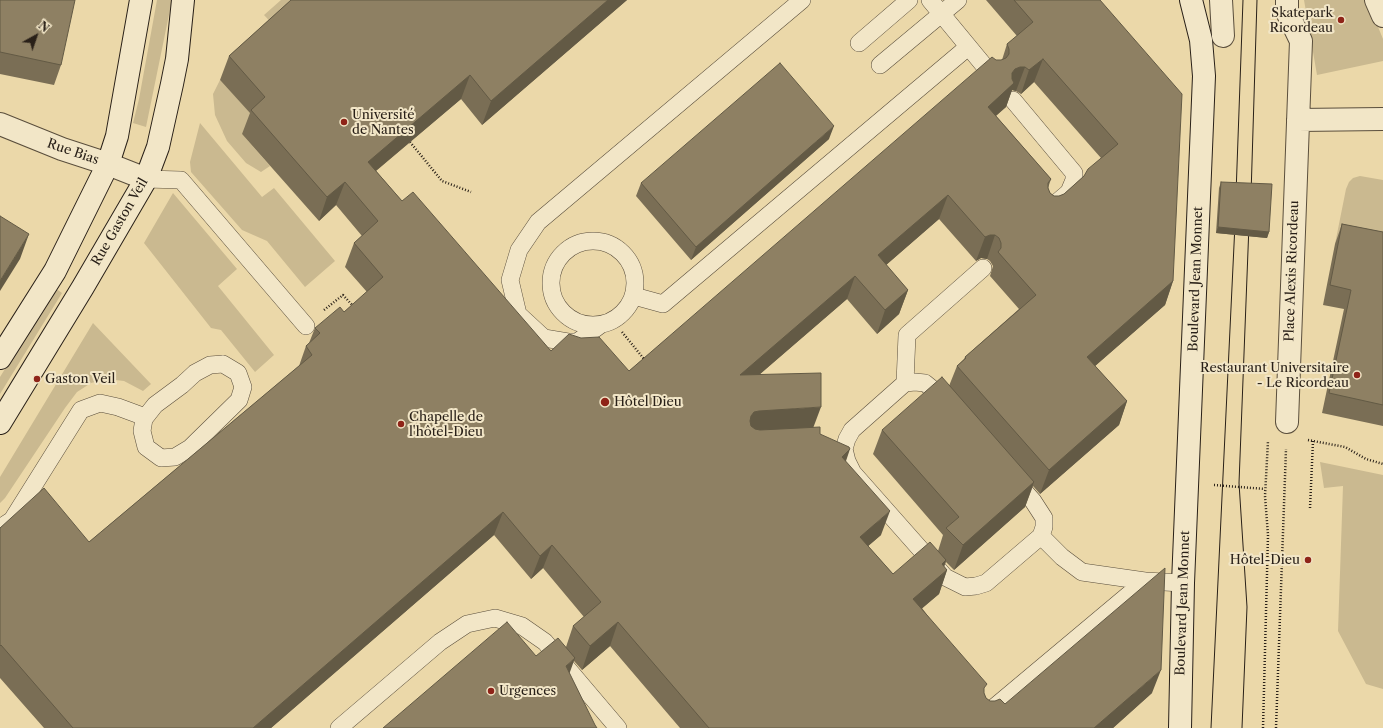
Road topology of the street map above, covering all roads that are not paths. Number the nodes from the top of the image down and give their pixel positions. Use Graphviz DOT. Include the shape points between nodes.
graph roads {
  1 [pos="141,0"];
  2 [pos="183,0"];
  3 [pos="802,0"];
  4 [pos="909,0"];
  5 [pos="930,0"];
  6 [pos="958,0"];
  7 [pos="1191,0"];
  8 [pos="1221,0"];
  9 [pos="1287,0"];
  10 [pos="1376,0"];
  11 [pos="942,14"];
  12 [pos="1383,16"];
  13 [pos="1223,36"];
  14 [pos="859,43"];
  15 [pos="968,47"];
  16 [pos="880,65"];
  17 [pos="991,74"];
  18 [pos="1013,100"];
  19 [pos="1383,119"];
  20 [pos="1298,120"];
  21 [pos="0,124"];
  22 [pos="108,164"];
  23 [pos="146,179"];
  24 [pos="1049,210"];
  25 [pos="983,268"];
  26 [pos="634,296"];
  27 [pos="606,324"];
  28 [pos="306,326"];
  29 [pos="0,358"];
  30 [pos="905,383"];
  31 [pos="145,417"];
  32 [pos="1287,422"];
  33 [pos="0,423"];
  34 [pos="0,528"];
  35 [pos="1041,536"];
  36 [pos="1145,581"];
  37 [pos="1183,583"];
  38 [pos="986,715"];
  39 [pos="339,728"];
  40 [pos="618,728"];
  41 [pos="1180,728"];
  1 -- 22 [label="main road" via="117,136"];
  2 -- 23 [label="main road, Rue Gaston Veil" via="177,59 158,147"];
  3 -- 27 [label="lane" via="538,222 519,250 510,280 518,314 544,338 577,342"];
  4 -- 14 [label="lane"];
  5 -- 11 [label="lane"];
  6 -- 11 [label="lane"];
  7 -- 37 [label="main road, Boulevard Jean Monnet" via="1201,40 1204,76"];
  8 -- 13 [label="main road"];
  9 -- 20 [label="main road, Place Alexis Ricordeau" via="1287,12 1301,41"];
  10 -- 12 [label="main road"];
  11 -- 15 [label="lane"];
  11 -- 16 [label="lane"];
  15 -- 17 [label="lane"];
  15 -- 26 [label="lane" via="663,304"];
  18 -- 24 [label="lane" via="1074,173 1069,192"];
  19 -- 20 [label="main road"];
  20 -- 32 [label="main road, Place Alexis Ricordeau"];
  21 -- 22 [label="main road, Rue Bias"];
  22 -- 23 [label="main road, Rue Bias"];
  22 -- 29 [label="main road" via="55,271"];
  23 -- 28 [label="lane" via="181,180"];
  23 -- 33 [label="main road, Rue Gaston Veil"];
  25 -- 30 [label="lane" via="907,335"];
  26 -- 27 [label="lane" via="625,312"];
  26 -- 27 [label="lane" via="636,282 633,267 623,253 611,245 588,241 574,245 561,255 553,268 550,289 555,303 568,318 581,325"];
  30 -- 35 [label="lane" via="924,384 941,396 1039,509 1044,518"];
  30 -- 35 [label="lane" via="839,439 853,473 945,577 965,587 986,583"];
  31 -- 31 [label="lane" via="195,373 210,365 223,364 238,373 242,387 239,400 190,448 175,457 161,458 146,447 142,431"];
  31 -- 34 [label="lane" via="100,403 81,410 12,520"];
  35 -- 36 [label="lane" via="1082,572"];
  36 -- 37 [label="lane"];
  36 -- 38 [label="lane"];
  37 -- 41 [label="main road, Boulevard Jean Monnet"];
  39 -- 40 [label="lane" via="440,642 467,624 496,618 522,626 545,642"];
}
